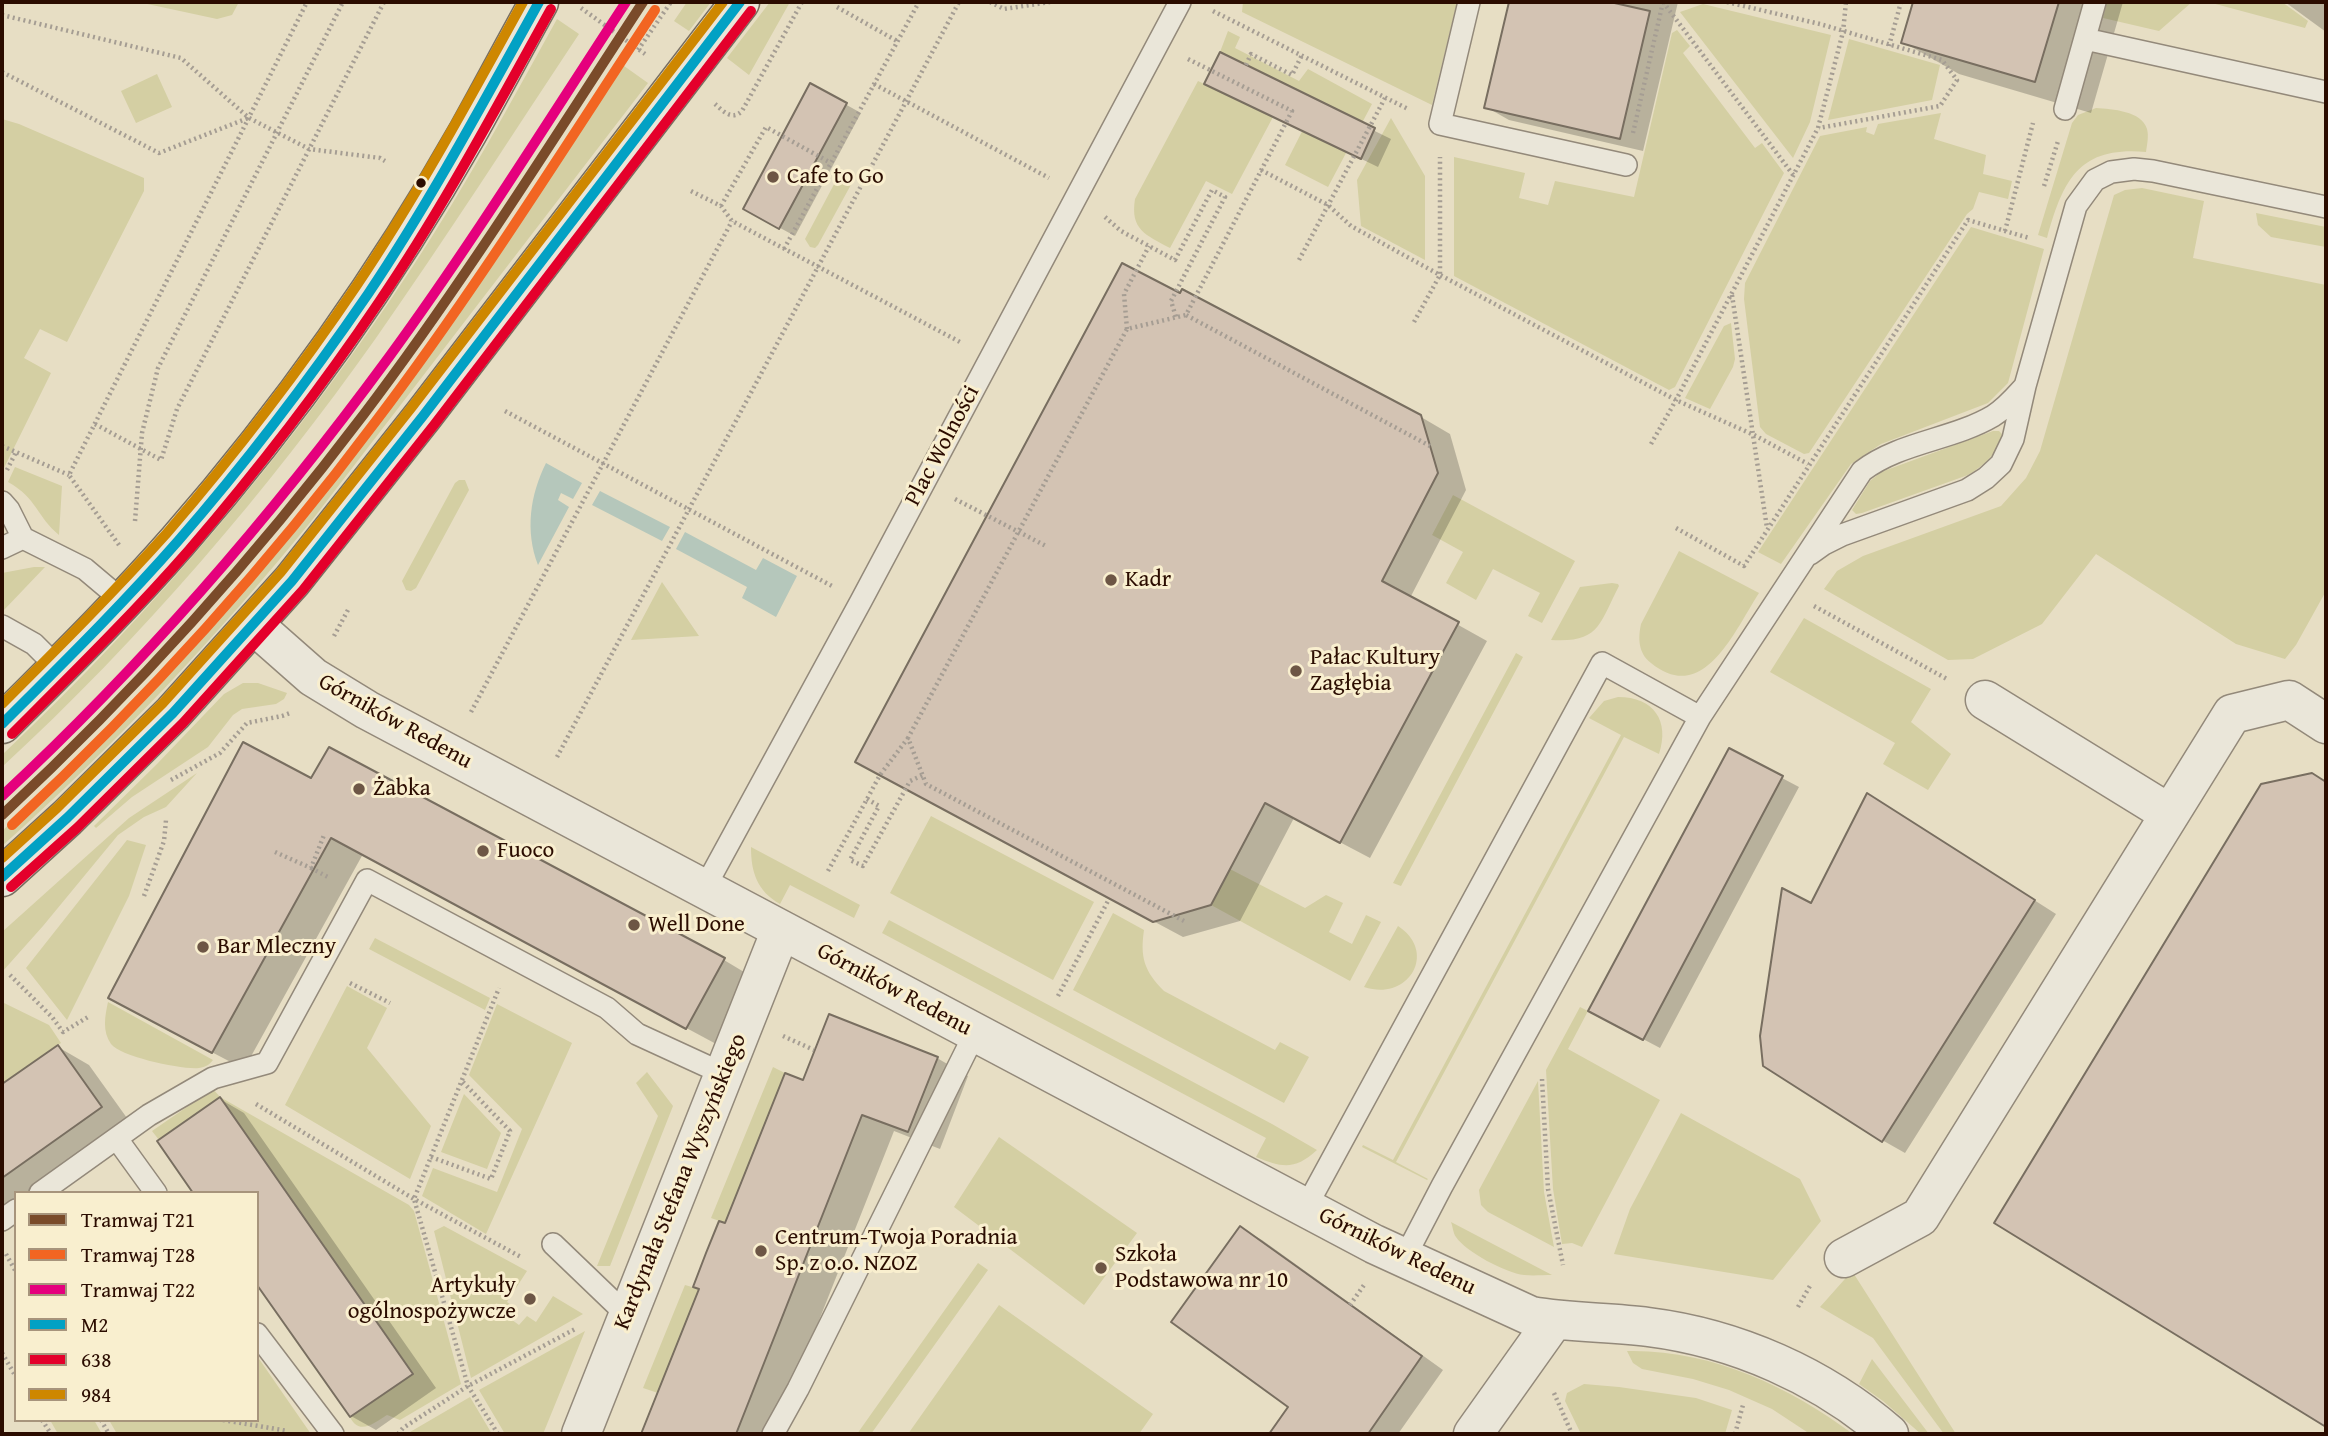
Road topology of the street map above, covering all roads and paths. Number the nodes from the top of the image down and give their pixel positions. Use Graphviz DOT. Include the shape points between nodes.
graph roads {
  1 [pos="307,2"];
  2 [pos="343,2"];
  3 [pos="384,2"];
  4 [pos="539,2"];
  5 [pos="571,2"];
  6 [pos="671,2"];
  7 [pos="740,2"];
  8 [pos="802,2"];
  9 [pos="919,2"];
  10 [pos="959,2"];
  11 [pos="990,2"];
  12 [pos="1050,2"];
  13 [pos="1180,2"];
  14 [pos="1469,2"];
  15 [pos="1663,2"];
  16 [pos="1727,2"];
  17 [pos="1846,2"];
  18 [pos="1901,2"];
  19 [pos="2095,2"];
  20 [pos="837,7"];
  21 [pos="2,15"];
  22 [pos="1229,19"];
  23 [pos="1843,32"];
  24 [pos="2085,39"];
  25 [pos="897,41"];
  26 [pos="1889,46"];
  27 [pos="639,50"];
  28 [pos="1302,55"];
  29 [pos="650,58"];
  30 [pos="1246,65"];
  31 [pos="1204,67"];
  32 [pos="2,72"];
  33 [pos="874,84"];
  34 [pos="2326,92"];
  35 [pos="1385,98"];
  36 [pos="906,101"];
  37 [pos="2065,109"];
  38 [pos="727,113"];
  39 [pos="2035,115"];
  40 [pos="249,118"];
  41 [pos="1440,124"];
  42 [pos="1818,128"];
  43 [pos="277,132"];
  44 [pos="309,149"];
  45 [pos="385,161"];
  46 [pos="831,163"];
  47 [pos="1626,165"];
  48 [pos="1261,170"];
  49 [pos="1794,176"];
  50 [pos="691,191"];
  51 [pos="1078,194"];
  52 [pos="1328,205"];
  53 [pos="721,206"];
  54 [pos="2326,207"];
  55 [pos="732,221"];
  56 [pos="2005,231"];
  57 [pos="2029,238"];
  58 [pos="1149,246"];
  59 [pos="784,249"];
  60 [pos="1299,260"];
  61 [pos="818,267"];
  62 [pos="1440,275"];
  63 [pos="1732,294"];
  64 [pos="1186,315"];
  65 [pos="1175,317"];
  66 [pos="1414,321"];
  67 [pos="1127,329"];
  68 [pos="990,358"];
  69 [pos="2025,386"];
  70 [pos="1676,400"];
  71 [pos="505,411"];
  72 [pos="95,424"];
  73 [pos="1754,435"];
  74 [pos="1651,443"];
  75 [pos="2,446"];
  76 [pos="1430,446"];
  77 [pos="139,447"];
  78 [pos="603,464"];
  79 [pos="1808,464"];
  80 [pos="69,475"];
  81 [pos="2,502"];
  82 [pos="966,504"];
  83 [pos="137,507"];
  84 [pos="689,509"];
  85 [pos="1676,528"];
  86 [pos="1767,528"];
  87 [pos="1018,532"];
  88 [pos="23,538"];
  89 [pos="119,545"];
  90 [pos="1046,547"];
  91 [pos="2,548"];
  92 [pos="1803,560"];
  93 [pos="841,590"];
  94 [pos="123,601"];
  95 [pos="1807,602"];
  96 [pos="349,608"];
  97 [pos="254,625"];
  98 [pos="2,626"];
  99 [pos="332,639"];
  100 [pos="58,668"];
  101 [pos="1985,700"];
  102 [pos="297,708"];
  103 [pos="471,712"];
  104 [pos="1700,717"];
  105 [pos="2,724"];
  106 [pos="2326,724"];
  107 [pos="908,738"];
  108 [pos="227,747"];
  109 [pos="556,757"];
  110 [pos="923,775"];
  111 [pos="867,799"];
  112 [pos="2171,814"];
  113 [pos="166,820"];
  114 [pos="324,835"];
  115 [pos="275,852"];
  116 [pos="828,872"];
  117 [pos="2,877"];
  118 [pos="704,889"];
  119 [pos="144,896"];
  120 [pos="1109,899"];
  121 [pos="1184,921"];
  122 [pos="781,930"];
  123 [pos="511,958"];
  124 [pos="318,967"];
  125 [pos="10,975"];
  126 [pos="1058,996"];
  127 [pos="390,1003"];
  128 [pos="88,1017"];
  129 [pos="975,1033"];
  130 [pos="1541,1067"];
  131 [pos="724,1074"];
  132 [pos="213,1078"];
  133 [pos="462,1081"];
  134 [pos="117,1139"];
  135 [pos="431,1157"];
  136 [pos="43,1191"];
  137 [pos="155,1191"];
  138 [pos="414,1199"];
  139 [pos="1305,1209"];
  140 [pos="553,1244"];
  141 [pos="2,1247"];
  142 [pos="1405,1256"];
  143 [pos="1844,1258"];
  144 [pos="1563,1265"];
  145 [pos="14,1268"];
  146 [pos="1364,1286"];
  147 [pos="1350,1305"];
  148 [pos="628,1316"];
  149 [pos="1554,1320"];
  150 [pos="259,1337"];
  151 [pos="2,1353"];
  152 [pos="14,1374"];
  153 [pos="468,1387"];
  154 [pos="1552,1387"];
  155 [pos="1743,1405"];
  156 [pos="235,1422"];
  157 [pos="300,1433"];
  158 [pos="333,1434"];
  159 [pos="398,1434"];
  160 [pos="498,1434"];
  161 [pos="581,1434"];
  162 [pos="773,1434"];
  163 [pos="1473,1434"];
  164 [pos="1572,1434"];
  165 [pos="1735,1434"];
  166 [pos="1889,1434"];
  1 -- 40 [label="path"];
  2 -- 43 [label="path"];
  3 -- 44 [label="path"];
  4 -- 94 [label="street" via="467,134 373,285 260,440"];
  5 -- 27 [label="path"];
  6 -- 27 [label="path"];
  7 -- 97 [label="street" via="381,469"];
  8 -- 38 [label="path" via="740,113"];
  9 -- 25 [label="path"];
  10 -- 36 [label="path"];
  11 -- 12 [label="path" via="1004,9"];
  13 -- 51 [label="lane, Plac Wolności"];
  14 -- 41 [label="lane"];
  15 -- 47 [label="path"];
  15 -- 49 [label="path"];
  16 -- 23 [label="path"];
  17 -- 23 [label="path"];
  18 -- 26 [label="path"];
  19 -- 24 [label="lane"];
  20 -- 25 [label="path"];
  21 -- 40 [label="path" via="181,58"];
  22 -- 28 [label="path"];
  23 -- 26 [label="path"];
  23 -- 42 [label="path"];
  24 -- 34 [label="lane"];
  24 -- 37 [label="lane"];
  25 -- 33 [label="path"];
  26 -- 42 [label="path" via="1942,60 1957,80 1940,106"];
  27 -- 29 [label="path"];
  28 -- 30 [label="path" via="1292,75 1251,54"];
  28 -- 35 [label="path"];
  31 -- 48 [label="path" via="1292,111"];
  32 -- 40 [label="path" via="159,153"];
  33 -- 36 [label="path"];
  33 -- 46 [label="path"];
  35 -- 41 [label="path"];
  35 -- 52 [label="path"];
  36 -- 51 [label="path"];
  36 -- 61 [label="path"];
  39 -- 56 [label="path"];
  40 -- 43 [label="path"];
  40 -- 72 [label="path"];
  41 -- 47 [label="lane"];
  41 -- 62 [label="path"];
  42 -- 49 [label="path"];
  43 -- 44 [label="path"];
  43 -- 77 [label="path" via="165,353 153,383"];
  44 -- 45 [label="path"];
  44 -- 77 [label="path" via="177,409 161,460"];
  46 -- 53 [label="path" via="766,127"];
  46 -- 59 [label="path"];
  48 -- 52 [label="path"];
  48 -- 64 [label="path"];
  49 -- 63 [label="path"];
  50 -- 53 [label="path"];
  51 -- 58 [label="path" via="1121,230"];
  51 -- 68 [label="lane, Plac Wolności"];
  52 -- 60 [label="path"];
  52 -- 62 [label="path" via="1351,226"];
  53 -- 55 [label="path"];
  54 -- 69 [label="lane" via="2134,169 2103,175 2076,206"];
  55 -- 59 [label="path"];
  55 -- 78 [label="path"];
  56 -- 57 [label="path"];
  56 -- 79 [label="path" via="1968,220"];
  58 -- 65 [label="path" via="1175,260 1212,190 1225,197 1171,301"];
  58 -- 67 [label="path" via="1124,294"];
  59 -- 61 [label="path"];
  61 -- 68 [label="path"];
  61 -- 84 [label="path"];
  62 -- 66 [label="path"];
  62 -- 70 [label="path"];
  63 -- 70 [label="path"];
  63 -- 73 [label="path"];
  64 -- 65 [label="path"];
  64 -- 76 [label="path"];
  65 -- 67 [label="path"];
  67 -- 87 [label="path"];
  68 -- 118 [label="lane, Plac Wolności"];
  69 -- 92 [label="lane" via="2008,405 1980,422 1888,454 1862,471"];
  69 -- 92 [label="lane" via="2013,439 2001,464 1986,478 1967,490 1842,535"];
  70 -- 73 [label="path"];
  70 -- 74 [label="path"];
  71 -- 78 [label="path"];
  72 -- 77 [label="path"];
  72 -- 80 [label="path"];
  73 -- 79 [label="path"];
  73 -- 86 [label="path"];
  75 -- 80 [label="path"];
  77 -- 83 [label="path"];
  78 -- 84 [label="path"];
  78 -- 103 [label="path"];
  79 -- 86 [label="path"];
  80 -- 89 [label="path"];
  81 -- 88 [label="lane"];
  82 -- 87 [label="path"];
  84 -- 93 [label="path"];
  84 -- 109 [label="path"];
  85 -- 86 [label="path" via="1744,566"];
  87 -- 90 [label="path"];
  87 -- 107 [label="path"];
  88 -- 91 [label="lane"];
  88 -- 94 [label="lane" via="85,569"];
  92 -- 104 [label="lane"];
  94 -- 100 [label="street"];
  95 -- 101 [label="path"];
  96 -- 99 [label="path"];
  97 -- 117 [label="street" via="138,748"];
  97 -- 118 [label="street, Górników Redenu" via="313,677 367,710"];
  98 -- 100 [label="lane" via="34,644"];
  100 -- 105 [label="street"];
  101 -- 112 [label="street"];
  102 -- 108 [label="path" via="247,723"];
  104 -- 139 [label="lane" via="1602,663"];
  104 -- 142 [label="lane"];
  106 -- 112 [label="street" via="2289,700 2232,714"];
  107 -- 110 [label="path"];
  107 -- 111 [label="path"];
  110 -- 111 [label="path" via="911,780 863,866 850,860 880,806"];
  110 -- 121 [label="path" via="926,784"];
  111 -- 116 [label="path"];
  112 -- 143 [label="street" via="1920,1217"];
  113 -- 119 [label="path" via="164,841"];
  114 -- 115 [label="path" via="311,868"];
  118 -- 122 [label="street, Górników Redenu"];
  120 -- 126 [label="path"];
  122 -- 129 [label="street, Górników Redenu"];
  122 -- 131 [label="street, Kardynała Stefana Wyszyńskiego"];
  123 -- 124 [label="lane" via="367,880"];
  123 -- 131 [label="lane" via="607,1008 637,1034"];
  123 -- 133 [label="path"];
  124 -- 127 [label="path"];
  124 -- 132 [label="lane" via="267,1063"];
  125 -- 128 [label="path" via="63,1032"];
  129 -- 139 [label="street, Górników Redenu"];
  129 -- 162 [label="lane"];
  130 -- 144 [label="path" via="1548,1189"];
  131 -- 148 [label="street, Kardynała Stefana Wyszyńskiego"];
  132 -- 134 [label="lane"];
  132 -- 138 [label="path"];
  133 -- 135 [label="path"];
  133 -- 135 [label="path" via="510,1131 491,1179"];
  134 -- 136 [label="lane"];
  134 -- 137 [label="lane"];
  135 -- 138 [label="path"];
  138 -- 140 [label="path" via="524,1259"];
  138 -- 153 [label="path"];
  139 -- 142 [label="street, Górników Redenu"];
  140 -- 148 [label="lane"];
  141 -- 145 [label="path"];
  142 -- 149 [label="street, Górników Redenu" via="1511,1308"];
  146 -- 147 [label="path"];
  148 -- 153 [label="path" via="581,1325"];
  148 -- 161 [label="street, Kardynała Stefana Wyszyńskiego"];
  149 -- 163 [label="street"];
  149 -- 166 [label="street, Górników Redenu" via="1647,1327 1741,1348 1782,1365 1848,1403"];
  150 -- 158 [label="lane"];
  151 -- 152 [label="path"];
  153 -- 159 [label="path"];
  153 -- 160 [label="path"];
  154 -- 164 [label="path"];
  155 -- 165 [label="path"];
  156 -- 157 [label="path"];
}
